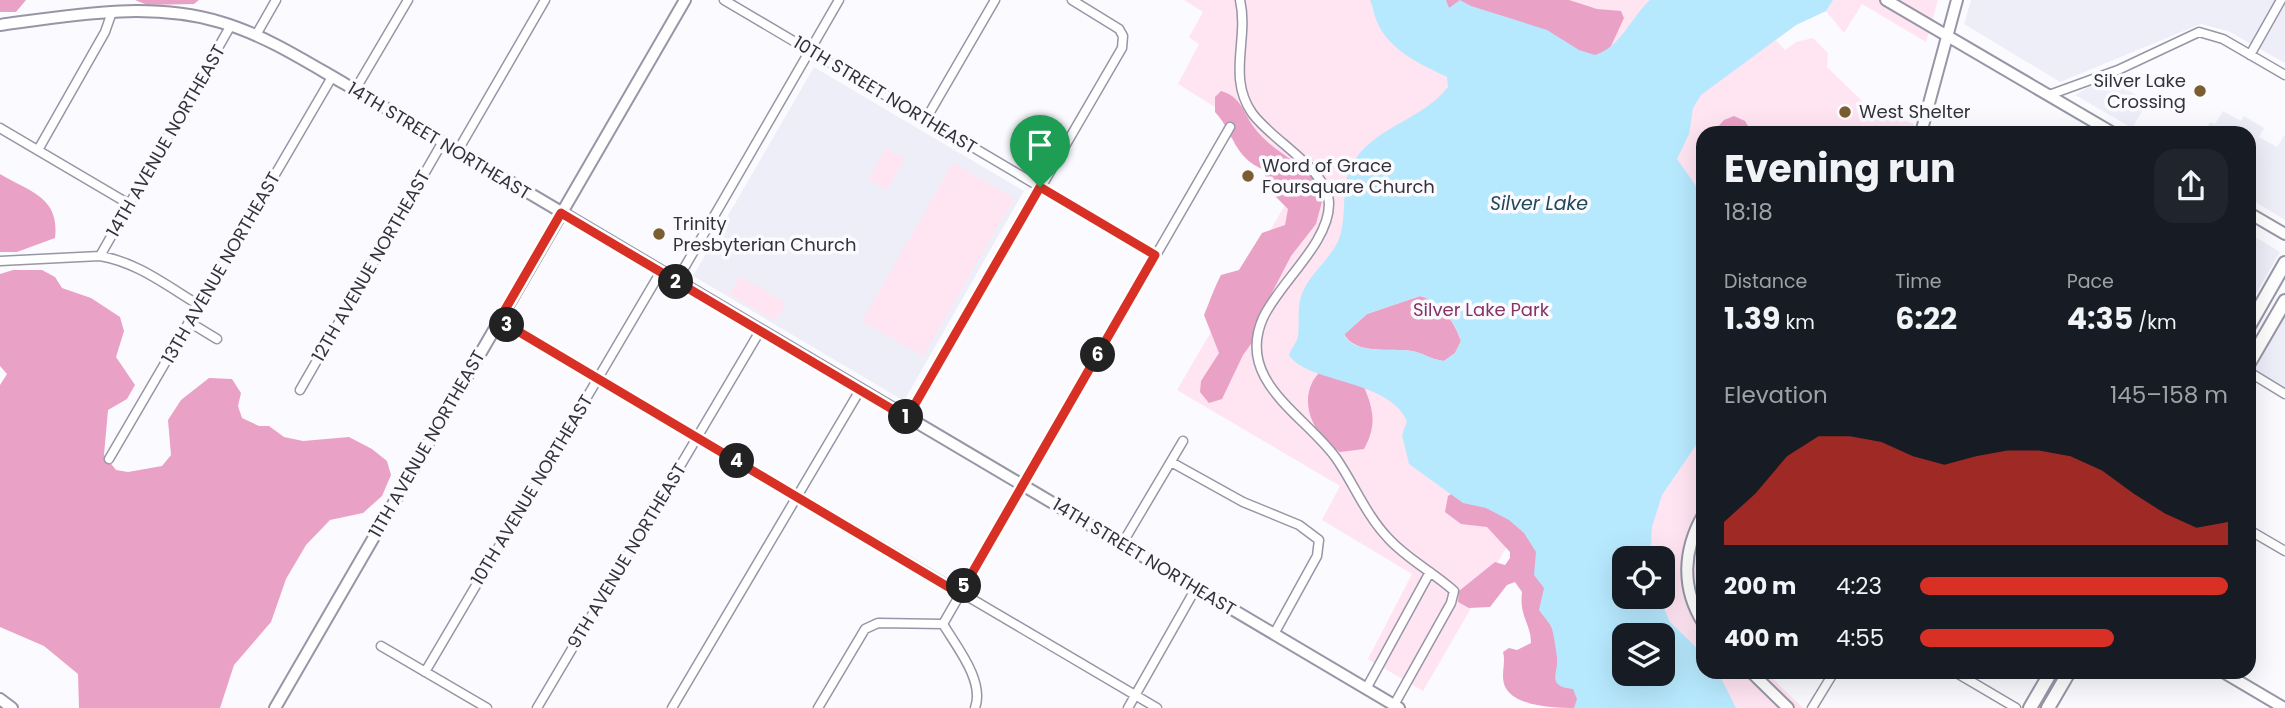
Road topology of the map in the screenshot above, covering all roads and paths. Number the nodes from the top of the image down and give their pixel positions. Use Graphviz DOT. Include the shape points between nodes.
graph roads {
  1 [pos="276,0"];
  2 [pos="408,0"];
  3 [pos="545,0"];
  4 [pos="685,0"];
  5 [pos="724,0"];
  6 [pos="839,0"];
  7 [pos="995,0"];
  8 [pos="1072,0"];
  9 [pos="1240,0"];
  10 [pos="1886,0"];
  11 [pos="1957,0"];
  12 [pos="2281,0"];
  13 [pos="112,12"];
  14 [pos="0,25"];
  15 [pos="231,25"];
  16 [pos="256,35"];
  17 [pos="1948,36"];
  18 [pos="810,51"];
  19 [pos="2250,55"];
  20 [pos="2285,75"];
  21 [pos="332,76"];
  22 [pos="355,90"];
  23 [pos="2049,96"];
  24 [pos="926,119"];
  25 [pos="1923,126"];
  26 [pos="2101,126"];
  27 [pos="1230,127"];
  28 [pos="0,128"];
  29 [pos="442,143"];
  30 [pos="38,150"];
  31 [pos="457,152"];
  32 [pos="1040,187"];
  33 [pos="130,204"];
  34 [pos="561,213"];
  35 [pos="2256,217"];
  36 [pos="2285,234"];
  37 [pos="1155,255"];
  38 [pos="100,256"];
  39 [pos="0,261"];
  40 [pos="2285,263"];
  41 [pos="660,273"];
  42 [pos="676,282"];
  43 [pos="2285,301"];
  44 [pos="199,305"];
  45 [pos="2256,314"];
  46 [pos="499,320"];
  47 [pos="189,323"];
  48 [pos="760,331"];
  49 [pos="217,339"];
  50 [pos="2256,351"];
  51 [pos="2256,376"];
  52 [pos="598,379"];
  53 [pos="300,390"];
  54 [pos="860,390"];
  55 [pos="2285,394"];
  56 [pos="907,418"];
  57 [pos="697,438"];
  58 [pos="1183,441"];
  59 [pos="109,459"];
  60 [pos="1171,462"];
  61 [pos="1022,486"];
  62 [pos="796,496"];
  63 [pos="1696,531"];
  64 [pos="2256,534"];
  65 [pos="1122,544"];
  66 [pos="2285,551"];
  67 [pos="1430,572"];
  68 [pos="1196,588"];
  69 [pos="960,594"];
  70 [pos="1696,609"];
  71 [pos="943,624"];
  72 [pos="1273,634"];
  73 [pos="381,646"];
  74 [pos="425,672"];
  75 [pos="1758,679"];
  76 [pos="1830,679"];
  77 [pos="1967,679"];
  78 [pos="2047,679"];
  79 [pos="2065,679"];
  80 [pos="2235,679"];
  81 [pos="1366,689"];
  82 [pos="1135,695"];
  83 [pos="0,699"];
  84 [pos="1397,707"];
  85 [pos="12,708"];
  86 [pos="275,708"];
  87 [pos="487,708"];
  88 [pos="537,708"];
  89 [pos="672,708"];
  90 [pos="818,708"];
  91 [pos="975,708"];
  92 [pos="1128,708"];
  93 [pos="1157,708"];
  94 [pos="1788,708"];
  95 [pos="1812,708"];
  96 [pos="2015,708"];
  97 [pos="2030,708"];
  98 [pos="2048,708"];
  99 [pos="2284,708"];
  1 -- 16 [label="street"];
  2 -- 22 [label="street"];
  3 -- 31 [label="street"];
  4 -- 34 [label="main road, 11TH AVENUE NORTHEAST"];
  5 -- 18 [label="street, 10TH STREET NORTHEAST"];
  6 -- 18 [label="street"];
  7 -- 24 [label="street"];
  8 -- 32 [label="street" via="1114,25 1123,36 1122,48"];
  9 -- 67 [label="street" via="1244,19 1238,65 1246,101 1267,130 1318,177 1329,202 1320,235 1262,321 1257,344 1263,376 1275,395 1332,453 1380,530"];
  10 -- 17 [label="main road"];
  11 -- 17 [label="main road"];
  12 -- 19 [label="street"];
  13 -- 14 [label="main road, 14TH STREET NORTHEAST"];
  13 -- 15 [label="main road, 14TH STREET NORTHEAST" via="171,13"];
  13 -- 30 [label="street"];
  15 -- 16 [label="main road, 14TH STREET NORTHEAST"];
  15 -- 33 [label="street, 14TH AVENUE NORTHEAST"];
  16 -- 21 [label="main road, 14TH STREET NORTHEAST"];
  17 -- 23 [label="main road"];
  17 -- 25 [label="main road"];
  18 -- 24 [label="street, 10TH STREET NORTHEAST"];
  18 -- 42 [label="street"];
  19 -- 20 [label="street"];
  19 -- 23 [label="street" via="2199,32"];
  21 -- 22 [label="main road, 14TH STREET NORTHEAST"];
  21 -- 44 [label="street, 13TH AVENUE NORTHEAST"];
  22 -- 29 [label="main road, 14TH STREET NORTHEAST"];
  23 -- 26 [label="main road"];
  24 -- 32 [label="street, 10TH STREET NORTHEAST"];
  27 -- 37 [label="street"];
  28 -- 30 [label="street"];
  29 -- 31 [label="main road, 14TH STREET NORTHEAST"];
  29 -- 53 [label="street, 12TH AVENUE NORTHEAST"];
  30 -- 33 [label="street"];
  31 -- 34 [label="main road, 14TH STREET NORTHEAST"];
  32 -- 37 [label="street, 10TH STREET NORTHEAST"];
  32 -- 56 [label="street"];
  33 -- 38 [label="street, 14TH AVENUE NORTHEAST"];
  34 -- 41 [label="main road, 14TH STREET NORTHEAST"];
  34 -- 46 [label="main road, 11TH AVENUE NORTHEAST"];
  35 -- 36 [label="main road"];
  37 -- 61 [label="street"];
  38 -- 39 [label="street"];
  38 -- 44 [label="street" via="135,266"];
  40 -- 45 [label="main road"];
  41 -- 42 [label="main road, 14TH STREET NORTHEAST"];
  41 -- 52 [label="street, 10TH AVENUE NORTHEAST"];
  42 -- 48 [label="main road, 14TH STREET NORTHEAST"];
  43 -- 50 [label="main road"];
  44 -- 47 [label="street, 13TH AVENUE NORTHEAST"];
  46 -- 52 [label="street"];
  46 -- 86 [label="main road, 11TH AVENUE NORTHEAST"];
  47 -- 49 [label="street"];
  47 -- 59 [label="street, 13TH AVENUE NORTHEAST"];
  48 -- 54 [label="main road, 14TH STREET NORTHEAST"];
  48 -- 57 [label="street, 9TH AVENUE NORTHEAST"];
  51 -- 55 [label="street"];
  52 -- 57 [label="street"];
  52 -- 74 [label="street, 10TH AVENUE NORTHEAST"];
  54 -- 56 [label="main road, 14TH STREET NORTHEAST"];
  54 -- 62 [label="street"];
  56 -- 61 [label="main road, 14TH STREET NORTHEAST"];
  57 -- 62 [label="street"];
  57 -- 88 [label="street, 9TH AVENUE NORTHEAST"];
  58 -- 60 [label="street"];
  60 -- 65 [label="street"];
  60 -- 72 [label="street" via="1243,502 1299,525 1320,540 1317,556"];
  61 -- 65 [label="main road, 14TH STREET NORTHEAST"];
  61 -- 69 [label="street"];
  62 -- 69 [label="street"];
  62 -- 89 [label="street"];
  63 -- 70 [label="main road" via="1686,568"];
  64 -- 66 [label="street"];
  65 -- 68 [label="main road, 14TH STREET NORTHEAST"];
  67 -- 81 [label="street"];
  67 -- 84 [label="street" via="1454,592 1453,598"];
  68 -- 72 [label="main road, 14TH STREET NORTHEAST"];
  68 -- 82 [label="street"];
  69 -- 71 [label="street"];
  69 -- 82 [label="street"];
  71 -- 90 [label="street" via="878,623 865,629"];
  71 -- 91 [label="street" via="971,673"];
  72 -- 81 [label="main road, 14TH STREET NORTHEAST"];
  73 -- 74 [label="street"];
  74 -- 87 [label="street"];
  75 -- 94 [label="main road"];
  76 -- 95 [label="street"];
  77 -- 96 [label="street"];
  78 -- 97 [label="main road"];
  79 -- 98 [label="main road"];
  80 -- 99 [label="main road"];
  81 -- 84 [label="main road, 14TH STREET NORTHEAST"];
  82 -- 92 [label="street"];
  82 -- 93 [label="street"];
  83 -- 85 [label="main road"];
}
